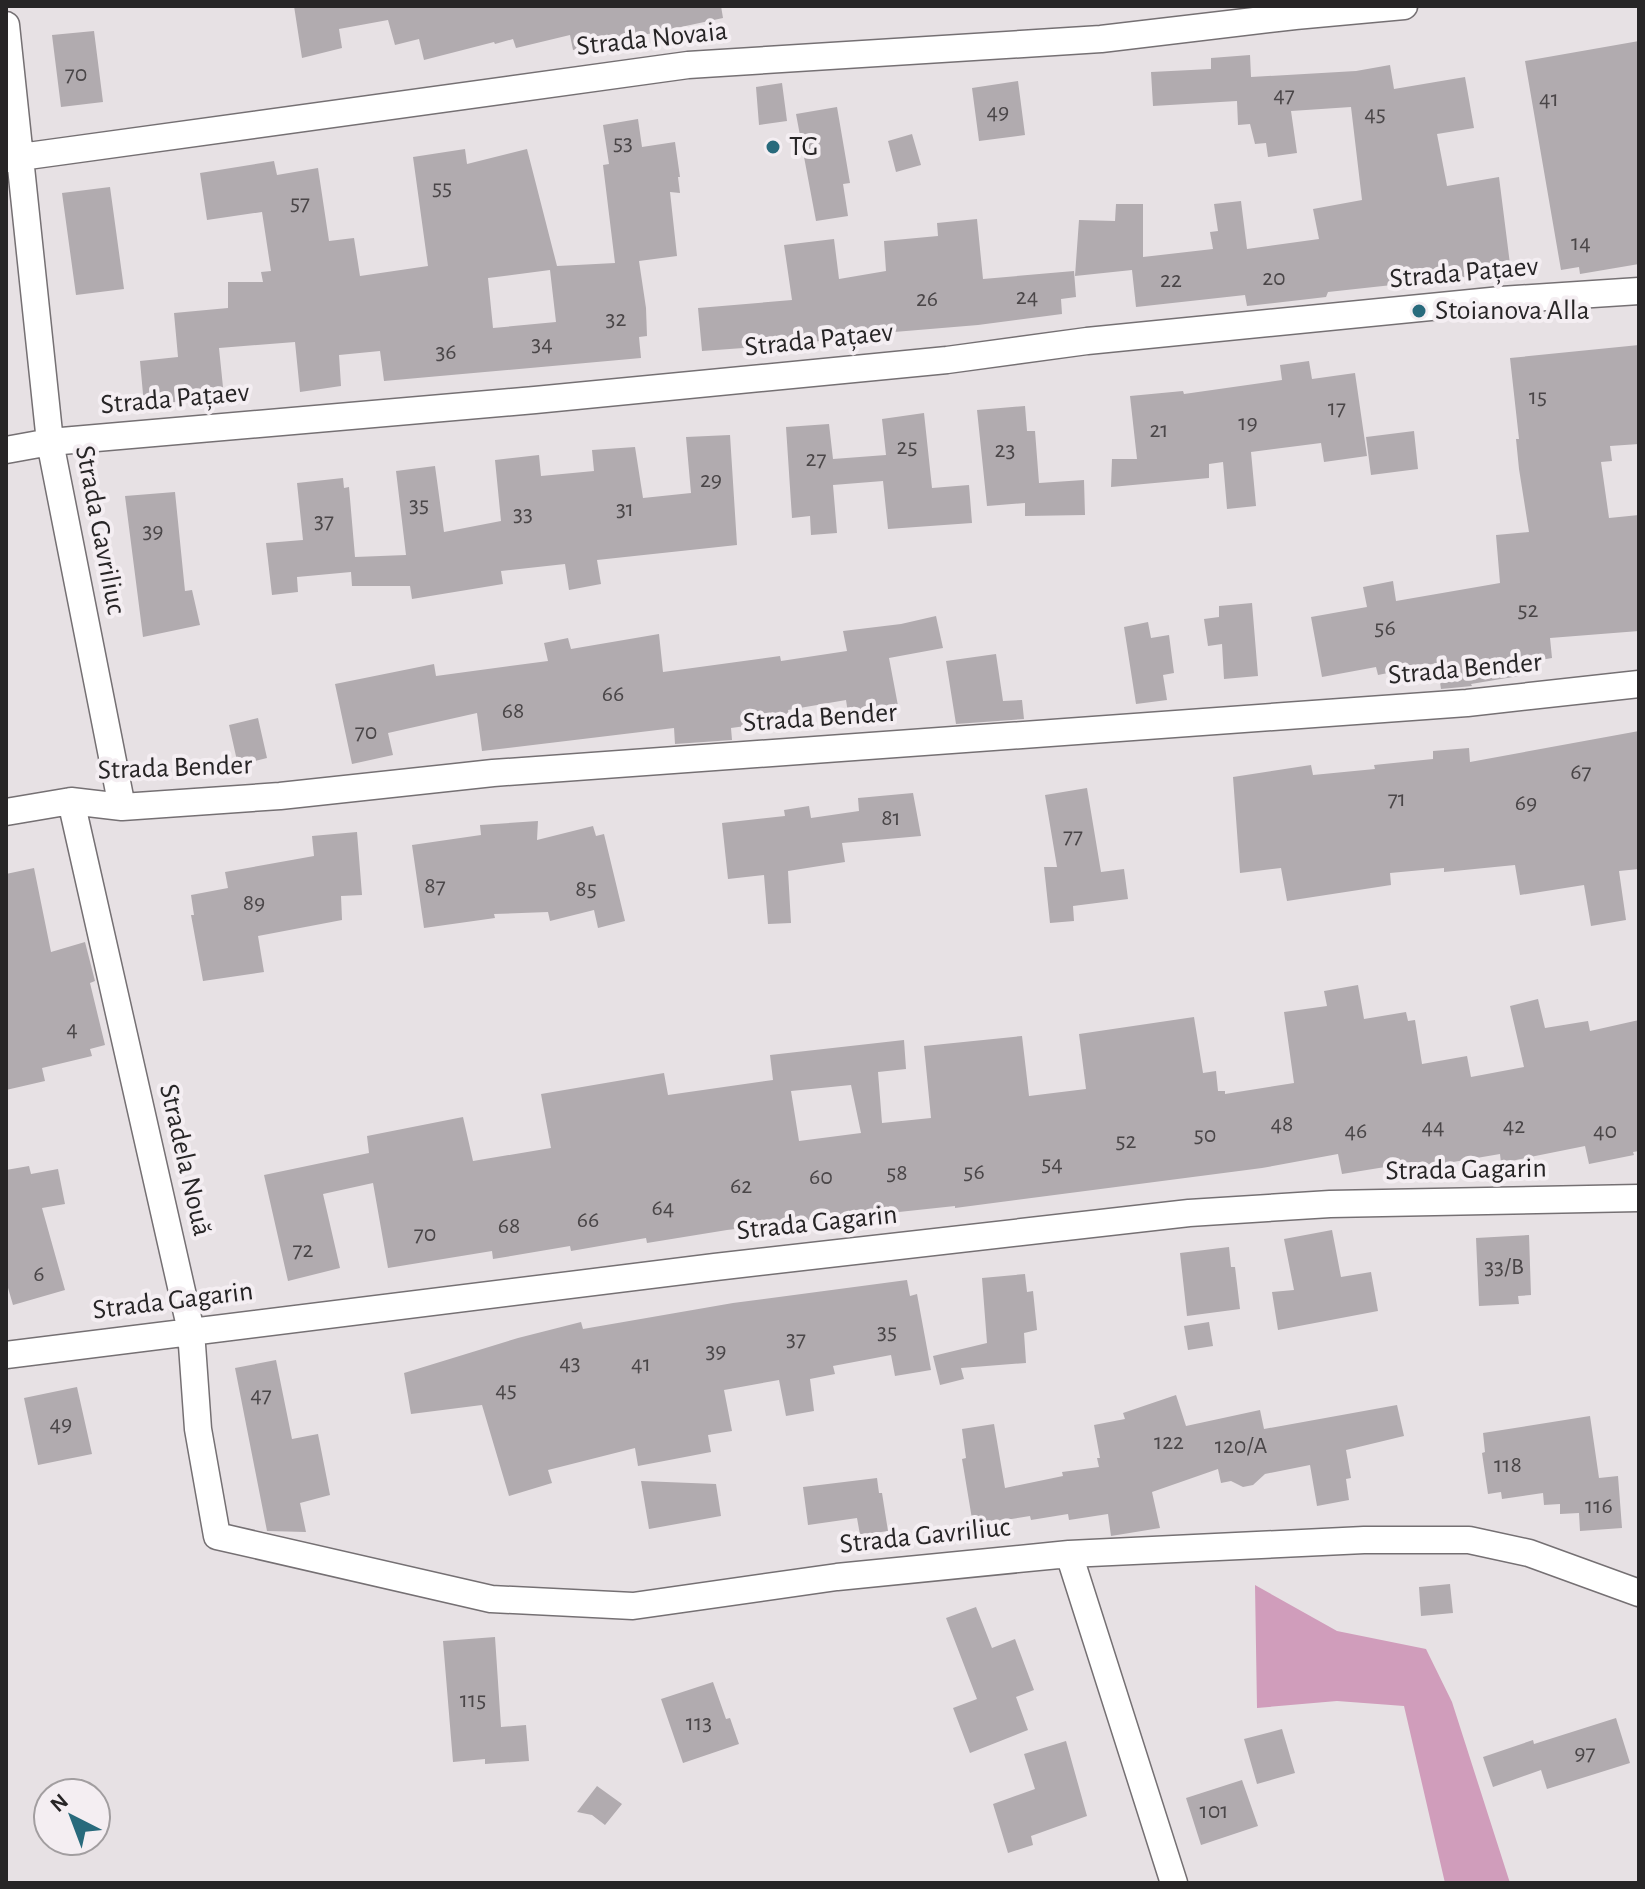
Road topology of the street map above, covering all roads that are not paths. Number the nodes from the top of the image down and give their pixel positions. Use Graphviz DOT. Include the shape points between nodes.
graph roads {
  1 [pos="1404,6"];
  2 [pos="6,25"];
  3 [pos="13,158"];
  4 [pos="1639,291"];
  5 [pos="50,442"];
  6 [pos="6,450"];
  7 [pos="1639,684"];
  8 [pos="71,801"];
  9 [pos="122,807"];
  10 [pos="6,812"];
  11 [pos="1639,1198"];
  12 [pos="191,1331"];
  13 [pos="6,1355"];
  14 [pos="217,1536"];
  15 [pos="1069,1554"];
  16 [pos="1639,1593"];
  17 [pos="1174,1883"];
  1 -- 3 [label="street, Strada Novaia" via="1101,39 688,65"];
  2 -- 3 [label="street, Strada Gavriliuc"];
  3 -- 5 [label="street, Strada Gavriliuc"];
  4 -- 5 [label="street, Strada Pațaev"];
  5 -- 6 [label="street, Strada Pațaev"];
  5 -- 9 [label="street, Strada Gavriliuc"];
  7 -- 9 [label="street, Strada Bender" via="1467,703 493,773"];
  8 -- 9 [label="street, Strada Bender"];
  8 -- 10 [label="street, Strada Bender"];
  8 -- 12 [label="street, Stradela Nouă"];
  11 -- 12 [label="street, Strada Gagarin" via="1330,1204 1189,1213"];
  12 -- 13 [label="street, Strada Gagarin"];
  12 -- 14 [label="street, Stradela Nouă" via="198,1429"];
  14 -- 15 [label="street, Strada Gavriliuc" via="491,1599 633,1606 837,1577"];
  15 -- 16 [label="street, Strada Gavriliuc" via="1469,1540 1529,1553"];
  15 -- 17 [label="street"];
}
